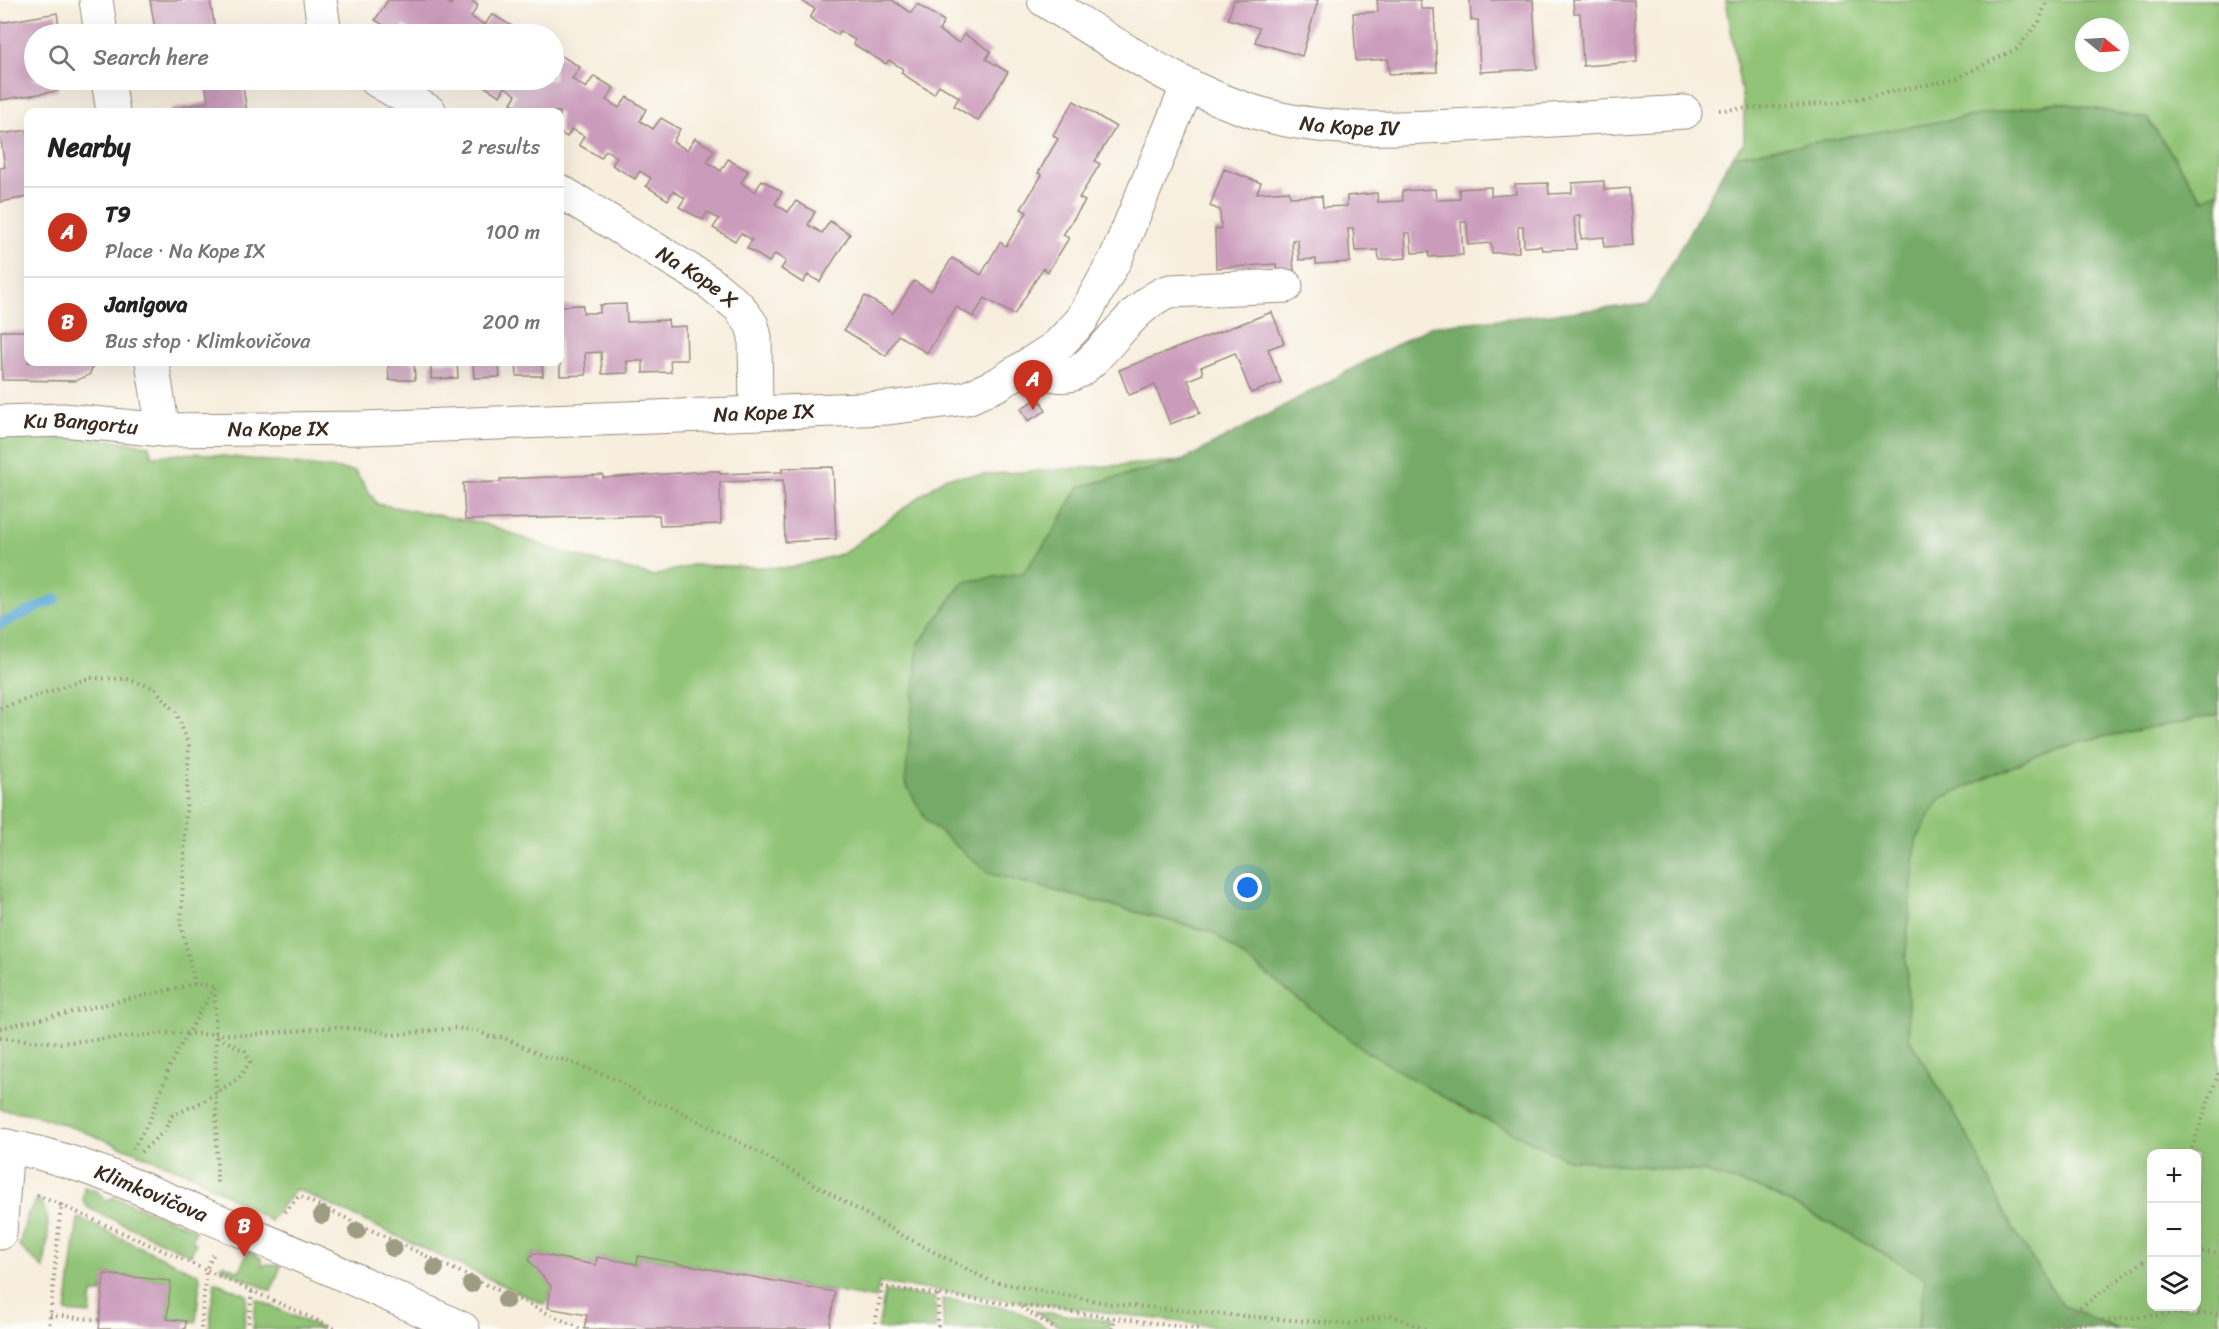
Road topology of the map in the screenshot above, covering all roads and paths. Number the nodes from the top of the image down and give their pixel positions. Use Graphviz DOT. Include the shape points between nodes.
graph roads {
  1 [pos="96,0"];
  2 [pos="320,0"];
  3 [pos="1044,0"];
  4 [pos="2047,0"];
  5 [pos="100,24"];
  6 [pos="324,24"];
  7 [pos="1188,84"];
  8 [pos="110,90"];
  9 [pos="393,90"];
  10 [pos="112,108"];
  11 [pos="423,108"];
  12 [pos="1744,109"];
  13 [pos="1685,112"];
  14 [pos="564,193"];
  15 [pos="1286,286"];
  16 [pos="153,366"];
  17 [pos="1029,366"];
  18 [pos="756,413"];
  19 [pos="0,422"];
  20 [pos="163,430"];
  21 [pos="0,708"];
  22 [pos="195,984"];
  23 [pos="215,987"];
  24 [pos="0,1028"];
  25 [pos="188,1034"];
  26 [pos="215,1035"];
  27 [pos="0,1038"];
  28 [pos="2219,1072"];
  29 [pos="216,1093"];
  30 [pos="4,1145"];
  31 [pos="2192,1149"];
  32 [pos="126,1167"];
  33 [pos="4,1191"];
  34 [pos="61,1205"];
  35 [pos="218,1221"];
  36 [pos="0,1233"];
  37 [pos="261,1239"];
  38 [pos="2201,1252"];
  39 [pos="2219,1252"];
  40 [pos="2148,1257"];
  41 [pos="206,1270"];
  42 [pos="252,1291"];
  43 [pos="938,1295"];
  44 [pos="1018,1305"];
  45 [pos="2219,1314"];
  46 [pos="50,1315"];
  47 [pos="1115,1318"];
  48 [pos="100,1320"];
  49 [pos="1141,1322"];
  50 [pos="2053,1328"];
  51 [pos="49,1329"];
  52 [pos="201,1329"];
  53 [pos="248,1329"];
  54 [pos="336,1329"];
  55 [pos="463,1329"];
  56 [pos="581,1329"];
  57 [pos="874,1329"];
  58 [pos="938,1329"];
  59 [pos="1055,1329"];
  60 [pos="1112,1329"];
  61 [pos="1147,1329"];
  62 [pos="1198,1329"];
  63 [pos="1425,1329"];
  1 -- 5 [label="street"];
  2 -- 6 [label="street"];
  3 -- 7 [label="street, Na Kope IV"];
  4 -- 12 [label="path" via="2039,22 2016,49 1955,79 1837,103"];
  7 -- 13 [label="street, Na Kope IV" via="1268,116 1334,127 1440,127"];
  7 -- 17 [label="street, Na Kope IX" via="1099,291 1081,321"];
  8 -- 10 [label="street"];
  9 -- 11 [label="street"];
  14 -- 18 [label="street, Na Kope X" via="709,282 739,307 755,337"];
  15 -- 17 [label="street" via="1170,291 1134,314 1103,349 1071,375 1059,376"];
  16 -- 20 [label="street"];
  17 -- 18 [label="street, Na Kope IX" via="967,398 888,408"];
  18 -- 20 [label="street, Na Kope IX" via="365,428"];
  19 -- 20 [label="street, Ku Bangortu" via="63,420"];
  21 -- 22 [label="path" via="88,678 117,679 154,688 176,712 189,746 181,925"];
  22 -- 23 [label="path"];
  22 -- 24 [label="path"];
  23 -- 25 [label="path"];
  23 -- 26 [label="path"];
  25 -- 26 [label="path"];
  25 -- 27 [label="path" via="60,1042"];
  25 -- 32 [label="path" via="171,1063 150,1120"];
  26 -- 29 [label="path"];
  26 -- 29 [label="path" via="245,1051 250,1062 239,1078"];
  26 -- 63 [label="path" via="336,1027 391,1035 456,1028 478,1031 616,1080 647,1100 669,1106 764,1155 990,1281 1112,1304 1290,1320 1349,1324 1390,1315"];
  28 -- 31 [label="path"];
  29 -- 32 [label="path" via="172,1116 164,1131"];
  29 -- 35 [label="path"];
  30 -- 32 [label="street, Klimkovičova"];
  30 -- 33 [label="street"];
  32 -- 35 [label="street, Klimkovičova"];
  33 -- 34 [label="path" via="39,1195"];
  33 -- 36 [label="street"];
  34 -- 41 [label="path"];
  34 -- 46 [label="path"];
  35 -- 37 [label="street, Klimkovičova"];
  37 -- 55 [label="street, Klimkovičova"];
  37 -- 56 [label="path" via="299,1196"];
  38 -- 39 [label="path"];
  40 -- 50 [label="path"];
  41 -- 42 [label="path"];
  41 -- 52 [label="path"];
  42 -- 53 [label="path"];
  42 -- 54 [label="path"];
  43 -- 44 [label="path"];
  43 -- 57 [label="path" via="882,1287"];
  43 -- 58 [label="path"];
  44 -- 47 [label="path"];
  44 -- 59 [label="path"];
  45 -- 50 [label="path" via="2174,1313"];
  46 -- 48 [label="path"];
  46 -- 51 [label="path"];
  47 -- 49 [label="path"];
  47 -- 60 [label="path"];
  49 -- 61 [label="path"];
  49 -- 62 [label="path"];
}
